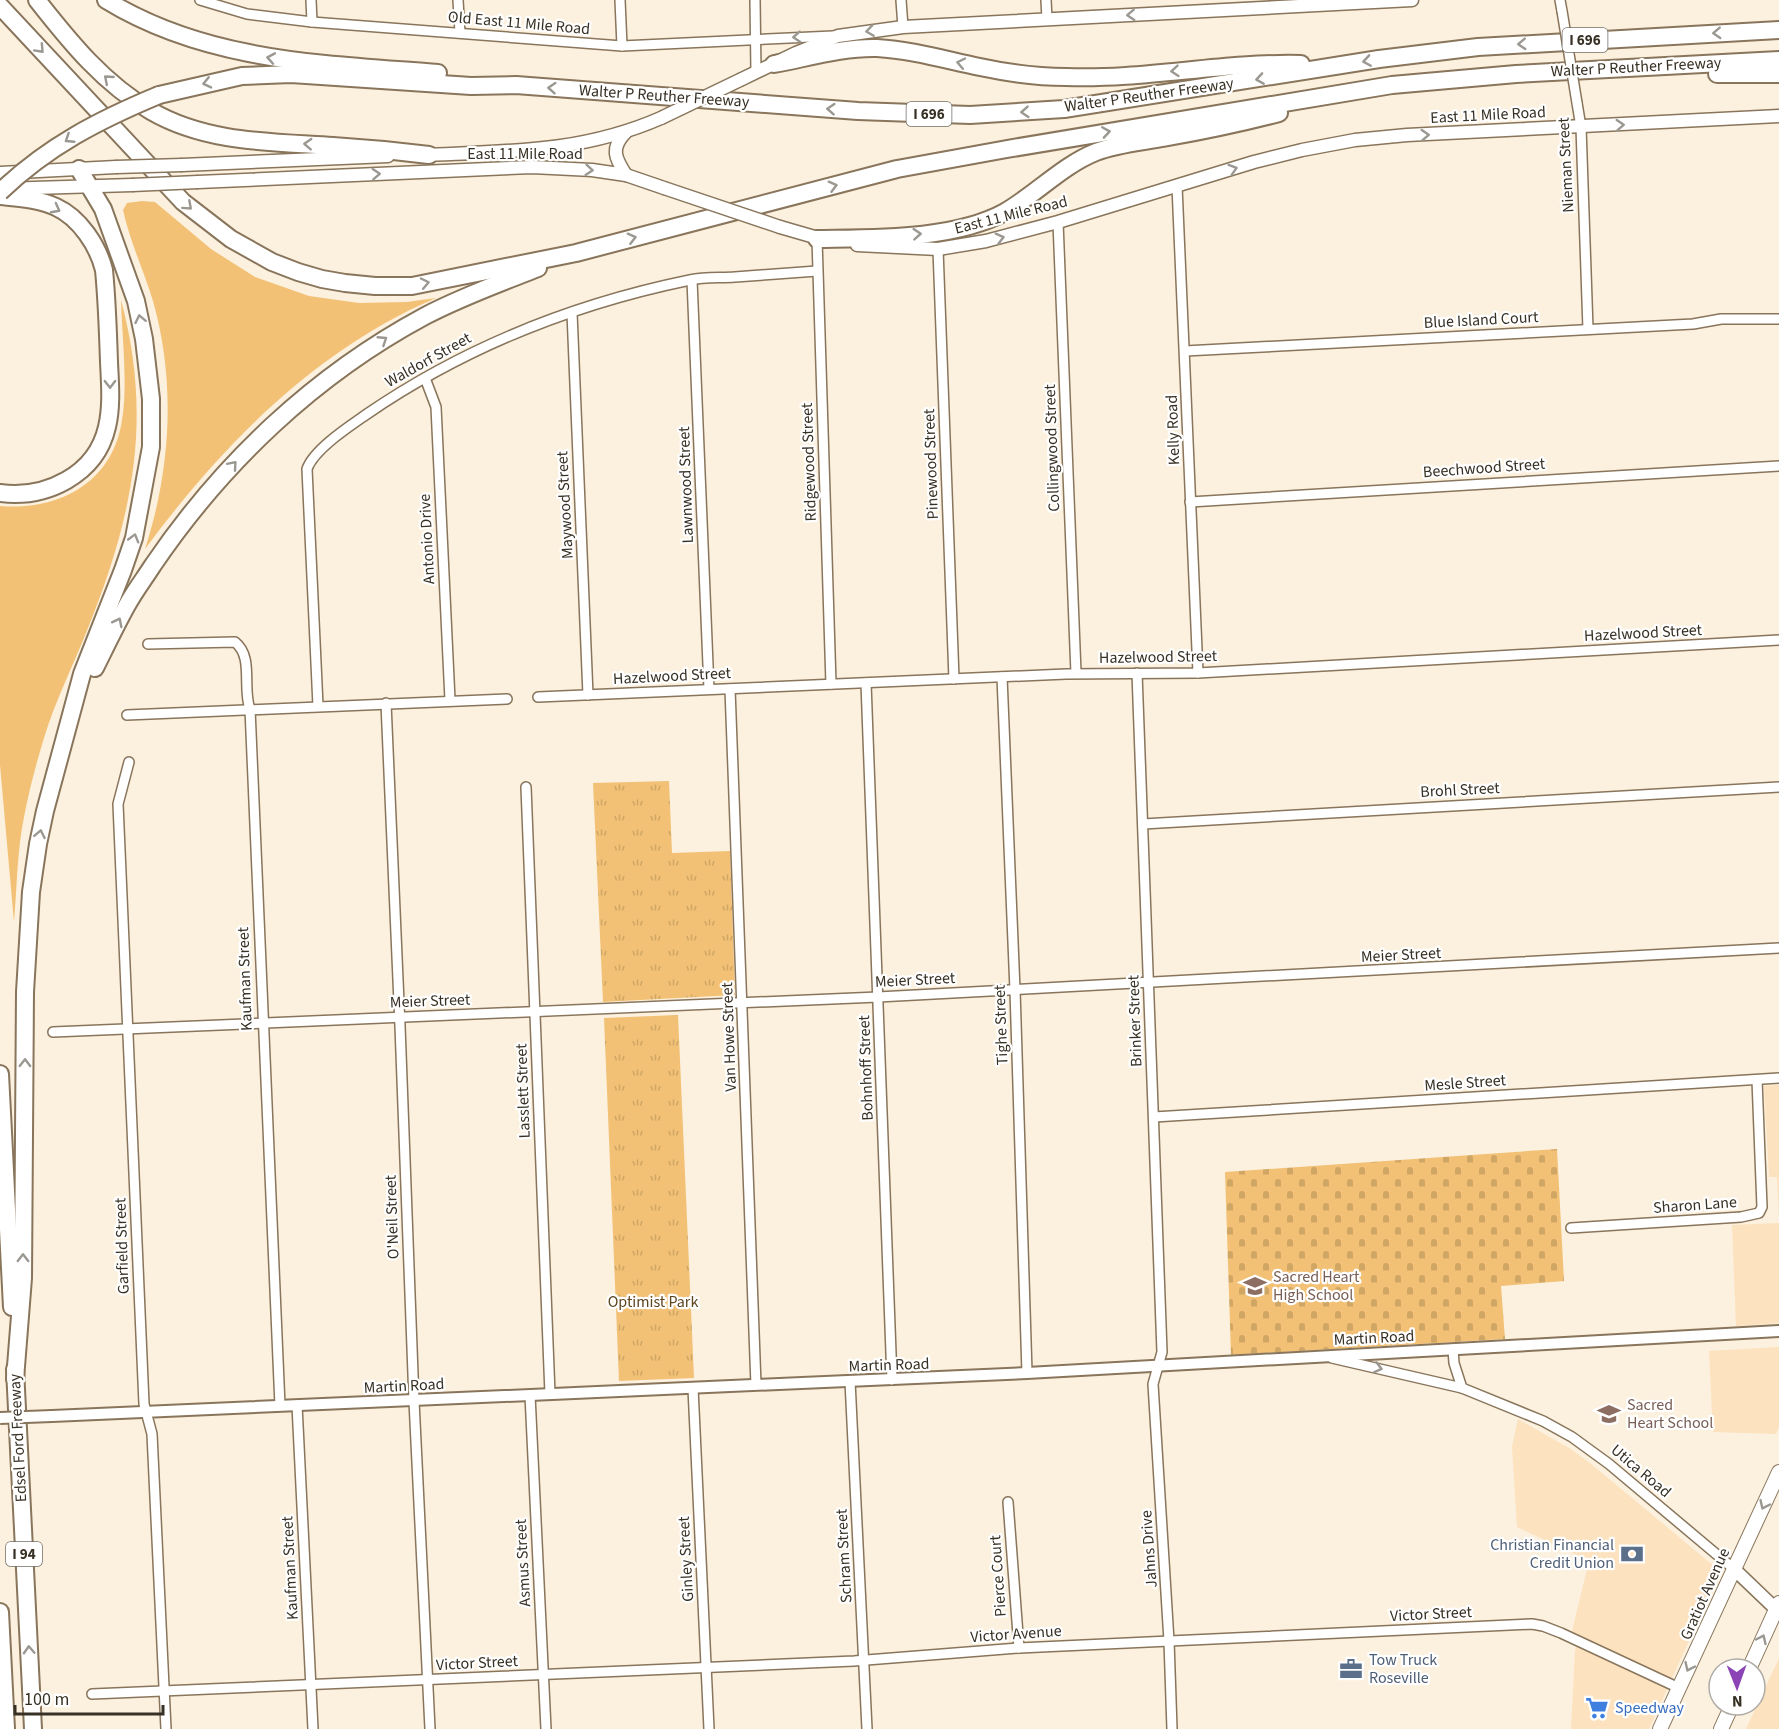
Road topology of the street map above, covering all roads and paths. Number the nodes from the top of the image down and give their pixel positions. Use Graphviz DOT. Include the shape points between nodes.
graph roads {
  1 [pos="37,0"];
  2 [pos="106,0"];
  3 [pos="200,0"];
  4 [pos="311,0"];
  5 [pos="458,0"];
  6 [pos="620,0"];
  7 [pos="755,0"];
  8 [pos="901,0"];
  9 [pos="1046,0"];
  10 [pos="1412,0"];
  11 [pos="1560,0"];
  12 [pos="1392,1"];
  13 [pos="1210,5"];
  14 [pos="0,6"];
  15 [pos="1047,19"];
  16 [pos="312,22"];
  17 [pos="903,27"];
  18 [pos="1778,30"];
  19 [pos="460,33"];
  20 [pos="838,36"];
  21 [pos="757,40"];
  22 [pos="622,46"];
  23 [pos="1779,60"];
  24 [pos="774,64"];
  25 [pos="1338,65"];
  26 [pos="756,72"];
  27 [pos="1516,74"];
  28 [pos="1779,74"];
  29 [pos="516,85"];
  30 [pos="1332,95"];
  31 [pos="1779,116"];
  32 [pos="1581,127"];
  33 [pos="627,131"];
  34 [pos="429,155"];
  35 [pos="79,169"];
  36 [pos="0,173"];
  37 [pos="626,175"];
  38 [pos="89,186"];
  39 [pos="1178,186"];
  40 [pos="0,192"];
  41 [pos="1058,222"];
  42 [pos="817,239"];
  43 [pos="938,249"];
  44 [pos="576,253"];
  45 [pos="817,271"];
  46 [pos="692,280"];
  47 [pos="572,313"];
  48 [pos="1779,319"];
  49 [pos="1588,329"];
  50 [pos="1185,351"];
  51 [pos="425,378"];
  52 [pos="1779,466"];
  53 [pos="0,493"];
  54 [pos="1190,502"];
  55 [pos="1779,640"];
  56 [pos="148,644"];
  57 [pos="1076,673"];
  58 [pos="1137,673"];
  59 [pos="1198,673"];
  60 [pos="1002,676"];
  61 [pos="954,679"];
  62 [pos="866,682"];
  63 [pos="831,684"];
  64 [pos="709,689"];
  65 [pos="730,689"];
  66 [pos="588,695"];
  67 [pos="538,697"];
  68 [pos="507,699"];
  69 [pos="450,700"];
  70 [pos="386,703"];
  71 [pos="318,706"];
  72 [pos="249,709"];
  73 [pos="127,715"];
  74 [pos="60,752"];
  75 [pos="129,762"];
  76 [pos="526,787"];
  77 [pos="1779,787"];
  78 [pos="1143,824"];
  79 [pos="1779,948"];
  80 [pos="1148,984"];
  81 [pos="1015,990"];
  82 [pos="879,998"];
  83 [pos="743,1003"];
  84 [pos="534,1012"];
  85 [pos="400,1017"];
  86 [pos="262,1023"];
  87 [pos="128,1030"];
  88 [pos="53,1032"];
  89 [pos="0,1074"];
  90 [pos="1779,1078"];
  91 [pos="1757,1080"];
  92 [pos="1154,1117"];
  93 [pos="1571,1228"];
  94 [pos="1779,1330"];
  95 [pos="1453,1348"];
  96 [pos="1321,1356"];
  97 [pos="1157,1367"];
  98 [pos="1027,1373"];
  99 [pos="15,1379"];
  100 [pos="892,1380"];
  101 [pos="850,1381"];
  102 [pos="756,1385"];
  103 [pos="693,1388"];
  104 [pos="1462,1388"];
  105 [pos="550,1394"];
  106 [pos="530,1395"];
  107 [pos="414,1401"];
  108 [pos="297,1405"];
  109 [pos="280,1406"];
  110 [pos="146,1411"];
  111 [pos="0,1418"];
  112 [pos="1779,1472"];
  113 [pos="1008,1502"];
  114 [pos="1734,1569"];
  115 [pos="1778,1608"];
  116 [pos="0,1612"];
  117 [pos="1169,1641"];
  118 [pos="1019,1648"];
  119 [pos="1755,1657"];
  120 [pos="864,1660"];
  121 [pos="706,1668"];
  122 [pos="543,1675"];
  123 [pos="428,1680"];
  124 [pos="310,1684"];
  125 [pos="1679,1688"];
  126 [pos="165,1691"];
  127 [pos="92,1694"];
  128 [pos="6,1729"];
  129 [pos="33,1729"];
  130 [pos="166,1729"];
  131 [pos="313,1729"];
  132 [pos="430,1729"];
  133 [pos="546,1729"];
  134 [pos="709,1729"];
  135 [pos="867,1729"];
  136 [pos="1172,1729"];
  137 [pos="1660,1729"];
  34 -- 1 [label="highway, one-way" via="225,138 168,120 103,76 70,43"];
  29 -- 2 [label="highway, one-way" via="472,75 288,61 250,54 200,42 146,22"];
  3 -- 16 [label="street, Old East 11 Mile Road" via="247,14"];
  4 -- 16 [label="street"];
  5 -- 19 [label="street"];
  6 -- 22 [label="street"];
  7 -- 21 [label="street"];
  8 -- 17 [label="street"];
  9 -- 15 [label="street"];
  10 -- 12 [label="main road, East 11 Mile Road"];
  11 -- 32 [label="street, Nieman Street, bridge"];
  12 -- 13 [label="main road, East 11 Mile Road"];
  13 -- 15 [label="main road, East 11 Mile Road, one-way"];
  14 -- 44 [label="highway, one-way" via="183,202 231,239 272,262 322,279 404,286"];
  15 -- 17 [label="main road, East 11 Mile Road"];
  16 -- 19 [label="street, Old East 11 Mile Road"];
  17 -- 20 [label="main road, East 11 Mile Road, one-way"];
  18 -- 25 [label="highway, Walter P Reuther Freeway / I 696, one-way" via="1488,46"];
  19 -- 22 [label="street, Old East 11 Mile Road"];
  20 -- 21 [label="street, Old East 11 Mile Road, one-way"];
  20 -- 24 [label="main road, East 11 Mile Road"];
  21 -- 22 [label="street, Old East 11 Mile Road"];
  21 -- 26 [label="street"];
  23 -- 27 [label="highway, Walter P Reuther Freeway / I 696"];
  25 -- 24 [label="highway, one-way" via="1265,63 1097,78 1063,77 982,68 875,48"];
  24 -- 26 [label="main road, East 11 Mile Road"];
  25 -- 29 [label="highway, Walter P Reuther Freeway / I 696, one-way" via="1064,109 970,115 868,112"];
  26 -- 33 [label="main road, East 11 Mile Road, bridge"];
  27 -- 28 [label="highway" via="1597,80"];
  27 -- 30 [label="highway, Walter P Reuther Freeway / I 696" via="1392,85"];
  29 -- 40 [label="highway, one-way, bridge" via="471,86 291,74 242,76 159,95 89,126"];
  42 -- 30 [label="highway, one-way" via="959,230 1006,211 1097,152 1247,122"];
  44 -- 30 [label="highway, Walter P Reuther Freeway / I 696, one-way" via="897,169"];
  32 -- 31 [label="main road, East 11 Mile Road, one-way"];
  39 -- 32 [label="main road, East 11 Mile Road, one-way" via="1274,157 1355,140"];
  32 -- 49 [label="street, Nieman Street"];
  33 -- 34 [label="main road, East 11 Mile Road" via="546,149"];
  33 -- 37 [label="main road" via="620,138 615,155"];
  34 -- 35 [label="main road, East 11 Mile Road, bridge"];
  35 -- 36 [label="main road, East 11 Mile Road"];
  35 -- 38 [label="highway"];
  38 -- 37 [label="main road, East 11 Mile Road, one-way, bridge" via="532,168"];
  37 -- 42 [label="main road, East 11 Mile Road, bridge"];
  38 -- 40 [label="main road, East 11 Mile Road"];
  74 -- 38 [label="highway, one-way" via="82,674 134,538 151,447 152,399 136,301 103,209"];
  39 -- 41 [label="main road, East 11 Mile Road"];
  39 -- 50 [label="street, Kelly Road"];
  40 -- 53 [label="highway, one-way" via="57,207 75,222 101,256 110,386 107,429 92,459 72,477 46,490 32,494"];
  43 -- 41 [label="main road, East 11 Mile Road, one-way"];
  41 -- 57 [label="street, Collingwood Street"];
  42 -- 43 [label="main road, East 11 Mile Road"];
  42 -- 45 [label="street, Ridgewood Street"];
  43 -- 61 [label="street, Pinewood Street"];
  74 -- 44 [label="highway, one-way" via="91,676 127,605 179,530 245,451 316,389 388,337 437,310"];
  45 -- 46 [label="street, Waldorf Street"];
  45 -- 63 [label="street, Ridgewood Street"];
  46 -- 47 [label="street, Waldorf Street"];
  46 -- 64 [label="street, Lawnwood Street"];
  47 -- 51 [label="street, Waldorf Street" via="478,348"];
  47 -- 66 [label="street, Maywood Street"];
  48 -- 49 [label="street, Blue Island Court" via="1721,319"];
  49 -- 50 [label="street, Blue Island Court"];
  50 -- 54 [label="street, Kelly Road"];
  51 -- 69 [label="street, Antonio Drive" via="436,407"];
  51 -- 71 [label="street, Waldorf Street" via="353,424 321,450 307,469"];
  52 -- 54 [label="street, Beechwood Street"];
  54 -- 59 [label="street, Kelly Road"];
  55 -- 59 [label="street, Hazelwood Street"];
  56 -- 72 [label="street, Kaufman Street" via="235,642 245,656"];
  57 -- 58 [label="street, Hazelwood Street"];
  57 -- 60 [label="street, Hazelwood Street"];
  58 -- 59 [label="street, Hazelwood Street"];
  58 -- 78 [label="street, Brinker Street"];
  60 -- 61 [label="street, Hazelwood Street"];
  60 -- 81 [label="street, Tighe Street"];
  61 -- 62 [label="street, Hazelwood Street"];
  62 -- 63 [label="street, Hazelwood Street"];
  62 -- 82 [label="street, Bohnhoff Street"];
  63 -- 65 [label="street, Hazelwood Street"];
  64 -- 65 [label="street, Hazelwood Street"];
  64 -- 66 [label="street, Hazelwood Street"];
  65 -- 83 [label="street, Van Howe Street"];
  66 -- 67 [label="street, Hazelwood Street"];
  68 -- 69 [label="street"];
  69 -- 70 [label="street"];
  70 -- 71 [label="street"];
  70 -- 85 [label="street, O'Neil Street"];
  71 -- 72 [label="street"];
  72 -- 73 [label="street"];
  72 -- 86 [label="street, Kaufman Street"];
  99 -- 74 [label="highway, one-way" via="22,1278 25,992 31,892"];
  75 -- 87 [label="street, Garfield Street" via="118,804"];
  76 -- 84 [label="street, Lasslett Street"];
  77 -- 78 [label="street, Brohl Street"];
  78 -- 80 [label="street, Brinker Street"];
  79 -- 80 [label="street, Meier Street"];
  80 -- 81 [label="street, Meier Street"];
  80 -- 92 [label="street, Brinker Street"];
  81 -- 82 [label="street, Meier Street"];
  81 -- 98 [label="street, Tighe Street"];
  82 -- 83 [label="street, Meier Street"];
  82 -- 100 [label="street, Bohnhoff Street"];
  83 -- 84 [label="street, Meier Street"];
  83 -- 102 [label="street, Van Howe Street"];
  84 -- 85 [label="street, Meier Street"];
  84 -- 105 [label="street, Lasslett Street"];
  85 -- 86 [label="street, Meier Street"];
  85 -- 107 [label="street, O'Neil Street"];
  86 -- 87 [label="street, Meier Street"];
  86 -- 109 [label="street, Kaufman Street"];
  87 -- 88 [label="street, Meier Street"];
  87 -- 110 [label="street, Garfield Street"];
  89 -- 99 [label="highway, Edsel Ford Freeway / I 94"];
  90 -- 91 [label="street, Mesle Street"];
  91 -- 92 [label="street, Mesle Street"];
  91 -- 93 [label="street, Sharon Lane" via="1762,1197 1759,1213"];
  92 -- 97 [label="street, Brinker Street" via="1162,1352"];
  94 -- 95 [label="street, Martin Road"];
  95 -- 96 [label="street, Martin Road"];
  95 -- 104 [label="street"];
  96 -- 97 [label="street, Martin Road"];
  96 -- 104 [label="street, Utica Road, one-way"];
  97 -- 98 [label="street, Martin Road"];
  97 -- 117 [label="street, Jahns Drive" via="1153,1384"];
  98 -- 100 [label="street, Martin Road"];
  129 -- 99 [label="highway, Edsel Ford Freeway / I 94, one-way"];
  100 -- 101 [label="street, Martin Road"];
  101 -- 102 [label="street, Martin Road"];
  101 -- 120 [label="street, Schram Street"];
  102 -- 103 [label="street, Martin Road"];
  103 -- 105 [label="street, Martin Road"];
  103 -- 121 [label="street, Ginley Street"];
  104 -- 114 [label="street, Utica Road" via="1529,1414 1572,1437"];
  105 -- 106 [label="street, Martin Road"];
  106 -- 107 [label="street, Martin Road"];
  106 -- 122 [label="street, Asmus Street"];
  107 -- 108 [label="street, Martin Road"];
  107 -- 123 [label="street, O'Neil Street"];
  108 -- 109 [label="street, Martin Road"];
  108 -- 124 [label="street, Kaufman Street"];
  109 -- 110 [label="street, Martin Road"];
  110 -- 111 [label="street, Martin Road, bridge"];
  110 -- 126 [label="street, Garfield Street" via="152,1434"];
  112 -- 114 [label="main road, Gratiot Avenue, one-way"];
  113 -- 118 [label="street, Pierce Court"];
  114 -- 115 [label="main road, Utica Road"];
  114 -- 125 [label="main road, Gratiot Avenue, one-way"];
  119 -- 115 [label="main road, one-way"];
  116 -- 128 [label="highway"];
  117 -- 118 [label="street, Victor Avenue"];
  117 -- 125 [label="street, Victor Street" via="1532,1624 1561,1633"];
  117 -- 136 [label="street, Jahns Drive"];
  118 -- 120 [label="street, Victor Avenue"];
  120 -- 121 [label="street, Victor Street"];
  120 -- 135 [label="street, Schram Street"];
  121 -- 122 [label="street, Victor Street"];
  121 -- 134 [label="street, Ginley Street"];
  122 -- 123 [label="street, Victor Street"];
  122 -- 133 [label="street, Asmus Street"];
  123 -- 124 [label="street, Victor Street"];
  123 -- 132 [label="street, O'Neil Street"];
  124 -- 126 [label="street, Victor Street"];
  124 -- 131 [label="street, Kaufman Street"];
  125 -- 137 [label="main road, Gratiot Avenue"];
  126 -- 127 [label="street, Victor Street"];
  126 -- 130 [label="street, Garfield Street"];
}
